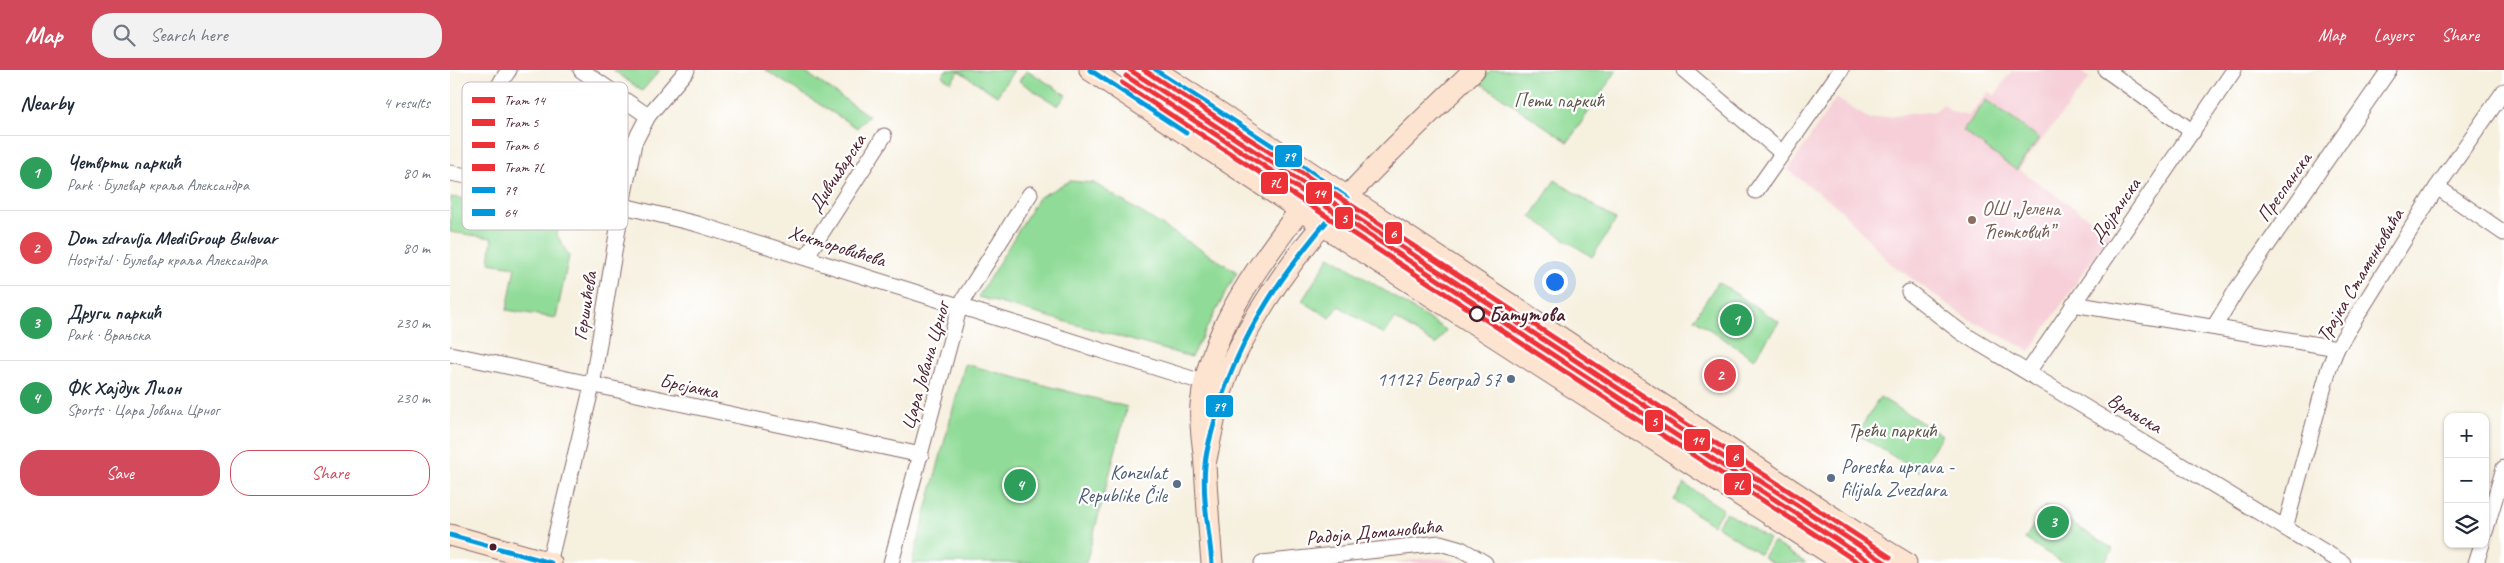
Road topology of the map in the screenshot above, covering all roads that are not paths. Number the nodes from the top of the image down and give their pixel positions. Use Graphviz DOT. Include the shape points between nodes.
graph roads {
  1 [pos="509,70"];
  2 [pos="581,70"];
  3 [pos="687,70"];
  4 [pos="1090,70"];
  5 [pos="1154,70"];
  6 [pos="1474,70"];
  7 [pos="1684,70"];
  8 [pos="1841,70"];
  9 [pos="2106,70"];
  10 [pos="2234,70"];
  11 [pos="2389,70"];
  12 [pos="502,82"];
  13 [pos="598,82"];
  14 [pos="2504,91"];
  15 [pos="628,102"];
  16 [pos="648,116"];
  17 [pos="2193,132"];
  18 [pos="884,136"];
  19 [pos="1782,152"];
  20 [pos="628,173"];
  21 [pos="1322,180"];
  22 [pos="2437,187"];
  23 [pos="1756,191"];
  24 [pos="1030,194"];
  25 [pos="1347,198"];
  26 [pos="628,206"];
  27 [pos="1301,210"];
  28 [pos="1323,225"];
  29 [pos="618,230"];
  30 [pos="2504,233"];
  31 [pos="806,257"];
  32 [pos="1909,292"];
  33 [pos="2073,304"];
  34 [pos="960,305"];
  35 [pos="2214,327"];
  36 [pos="2337,348"];
  37 [pos="450,354"];
  38 [pos="2028,372"];
  39 [pos="1205,382"];
  40 [pos="592,386"];
  41 [pos="921,455"];
  42 [pos="1205,464"];
  43 [pos="2504,468"];
  44 [pos="2489,519"];
  45 [pos="2285,528"];
  46 [pos="450,535"];
  47 [pos="2481,548"];
  48 [pos="550,563"];
  49 [pos="891,563"];
  50 [pos="1212,563"];
  51 [pos="1262,563"];
  52 [pos="1485,563"];
  53 [pos="1844,563"];
  54 [pos="1906,563"];
  55 [pos="2343,563"];
  56 [pos="2476,563"];
  1 -- 12 [label="street"];
  2 -- 13 [label="street"];
  3 -- 16 [label="street, Гершићева"];
  4 -- 27 [label="main road"];
  5 -- 21 [label="main road"];
  6 -- 25 [label="main road"];
  7 -- 19 [label="street"];
  8 -- 19 [label="street"];
  9 -- 17 [label="street"];
  10 -- 17 [label="street, Дојранска"];
  11 -- 35 [label="street, Преспанска"];
  14 -- 22 [label="street, Трајка Стаменковића"];
  15 -- 16 [label="street"];
  16 -- 20 [label="street, Гершићева" via="634,142"];
  17 -- 33 [label="street, Дојранска"];
  18 -- 31 [label="street, Дивчибарска"];
  19 -- 23 [label="street"];
  21 -- 25 [label="main road"];
  21 -- 27 [label="main road"];
  22 -- 30 [label="street"];
  22 -- 36 [label="street, Трајка Стаменковића"];
  24 -- 34 [label="street, Цара Јована Црног"];
  25 -- 28 [label="main road"];
  25 -- 54 [label="main road"];
  26 -- 31 [label="street, Хекторовићева"];
  27 -- 28 [label="main road"];
  27 -- 39 [label="main road" via="1239,300 1218,342"];
  28 -- 42 [label="main road" via="1282,277 1236,354 1220,399"];
  28 -- 53 [label="main road"];
  29 -- 40 [label="street, Гершићева"];
  31 -- 34 [label="street, Хекторовићева"];
  32 -- 38 [label="street, Врањска" via="1962,333"];
  33 -- 35 [label="street"];
  33 -- 38 [label="street, Дојранска"];
  34 -- 39 [label="street, Хекторовићева"];
  34 -- 41 [label="street, Цара Јована Црног"];
  35 -- 36 [label="street"];
  36 -- 45 [label="street, Трајка Стаменковића"];
  37 -- 40 [label="street, Брсјачка"];
  38 -- 45 [label="street, Врањска"];
  39 -- 42 [label="main road" via="1201,405"];
  40 -- 41 [label="street, Брсјачка"];
  40 -- 48 [label="street, Гершићева"];
  41 -- 49 [label="street, Цара Јована Црног"];
  42 -- 50 [label="main road"];
  43 -- 44 [label="street"];
  45 -- 55 [label="street, Врањска"];
  46 -- 48 [label="main road"];
  47 -- 56 [label="street"];
  51 -- 52 [label="street, Радоја Домановића" via="1440,543 1461,549"];
}
